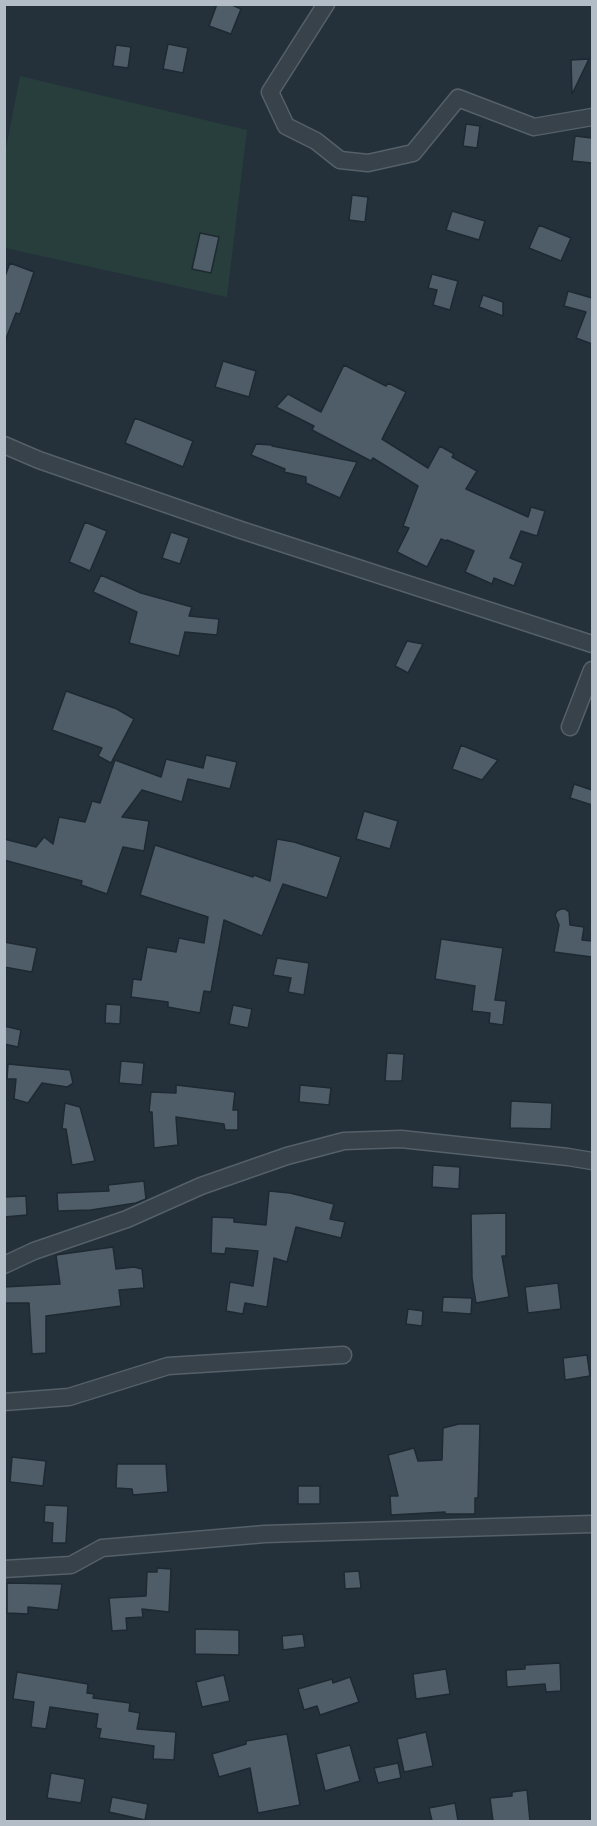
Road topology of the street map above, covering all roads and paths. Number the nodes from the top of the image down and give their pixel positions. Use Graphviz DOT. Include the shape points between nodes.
graph roads {
  1 [pos="326,4"];
  2 [pos="592,117"];
  3 [pos="4,445"];
  4 [pos="592,644"];
  5 [pos="592,670"];
  6 [pos="570,727"];
  7 [pos="592,1161"];
  8 [pos="4,1265"];
  9 [pos="343,1355"];
  10 [pos="4,1402"];
  11 [pos="592,1524"];
  12 [pos="4,1569"];
  1 -- 2 [label="street" via="270,92 286,126 316,141 340,160 368,163 413,153 458,98 534,127"];
  3 -- 4 [label="street" via="241,530"];
  5 -- 6 [label="street"];
  7 -- 8 [label="street" via="401,1139 344,1141 201,1186 127,1219"];
  9 -- 10 [label="street" via="168,1366 69,1397"];
  11 -- 12 [label="street" via="254,1535 102,1548 71,1565"];
}
